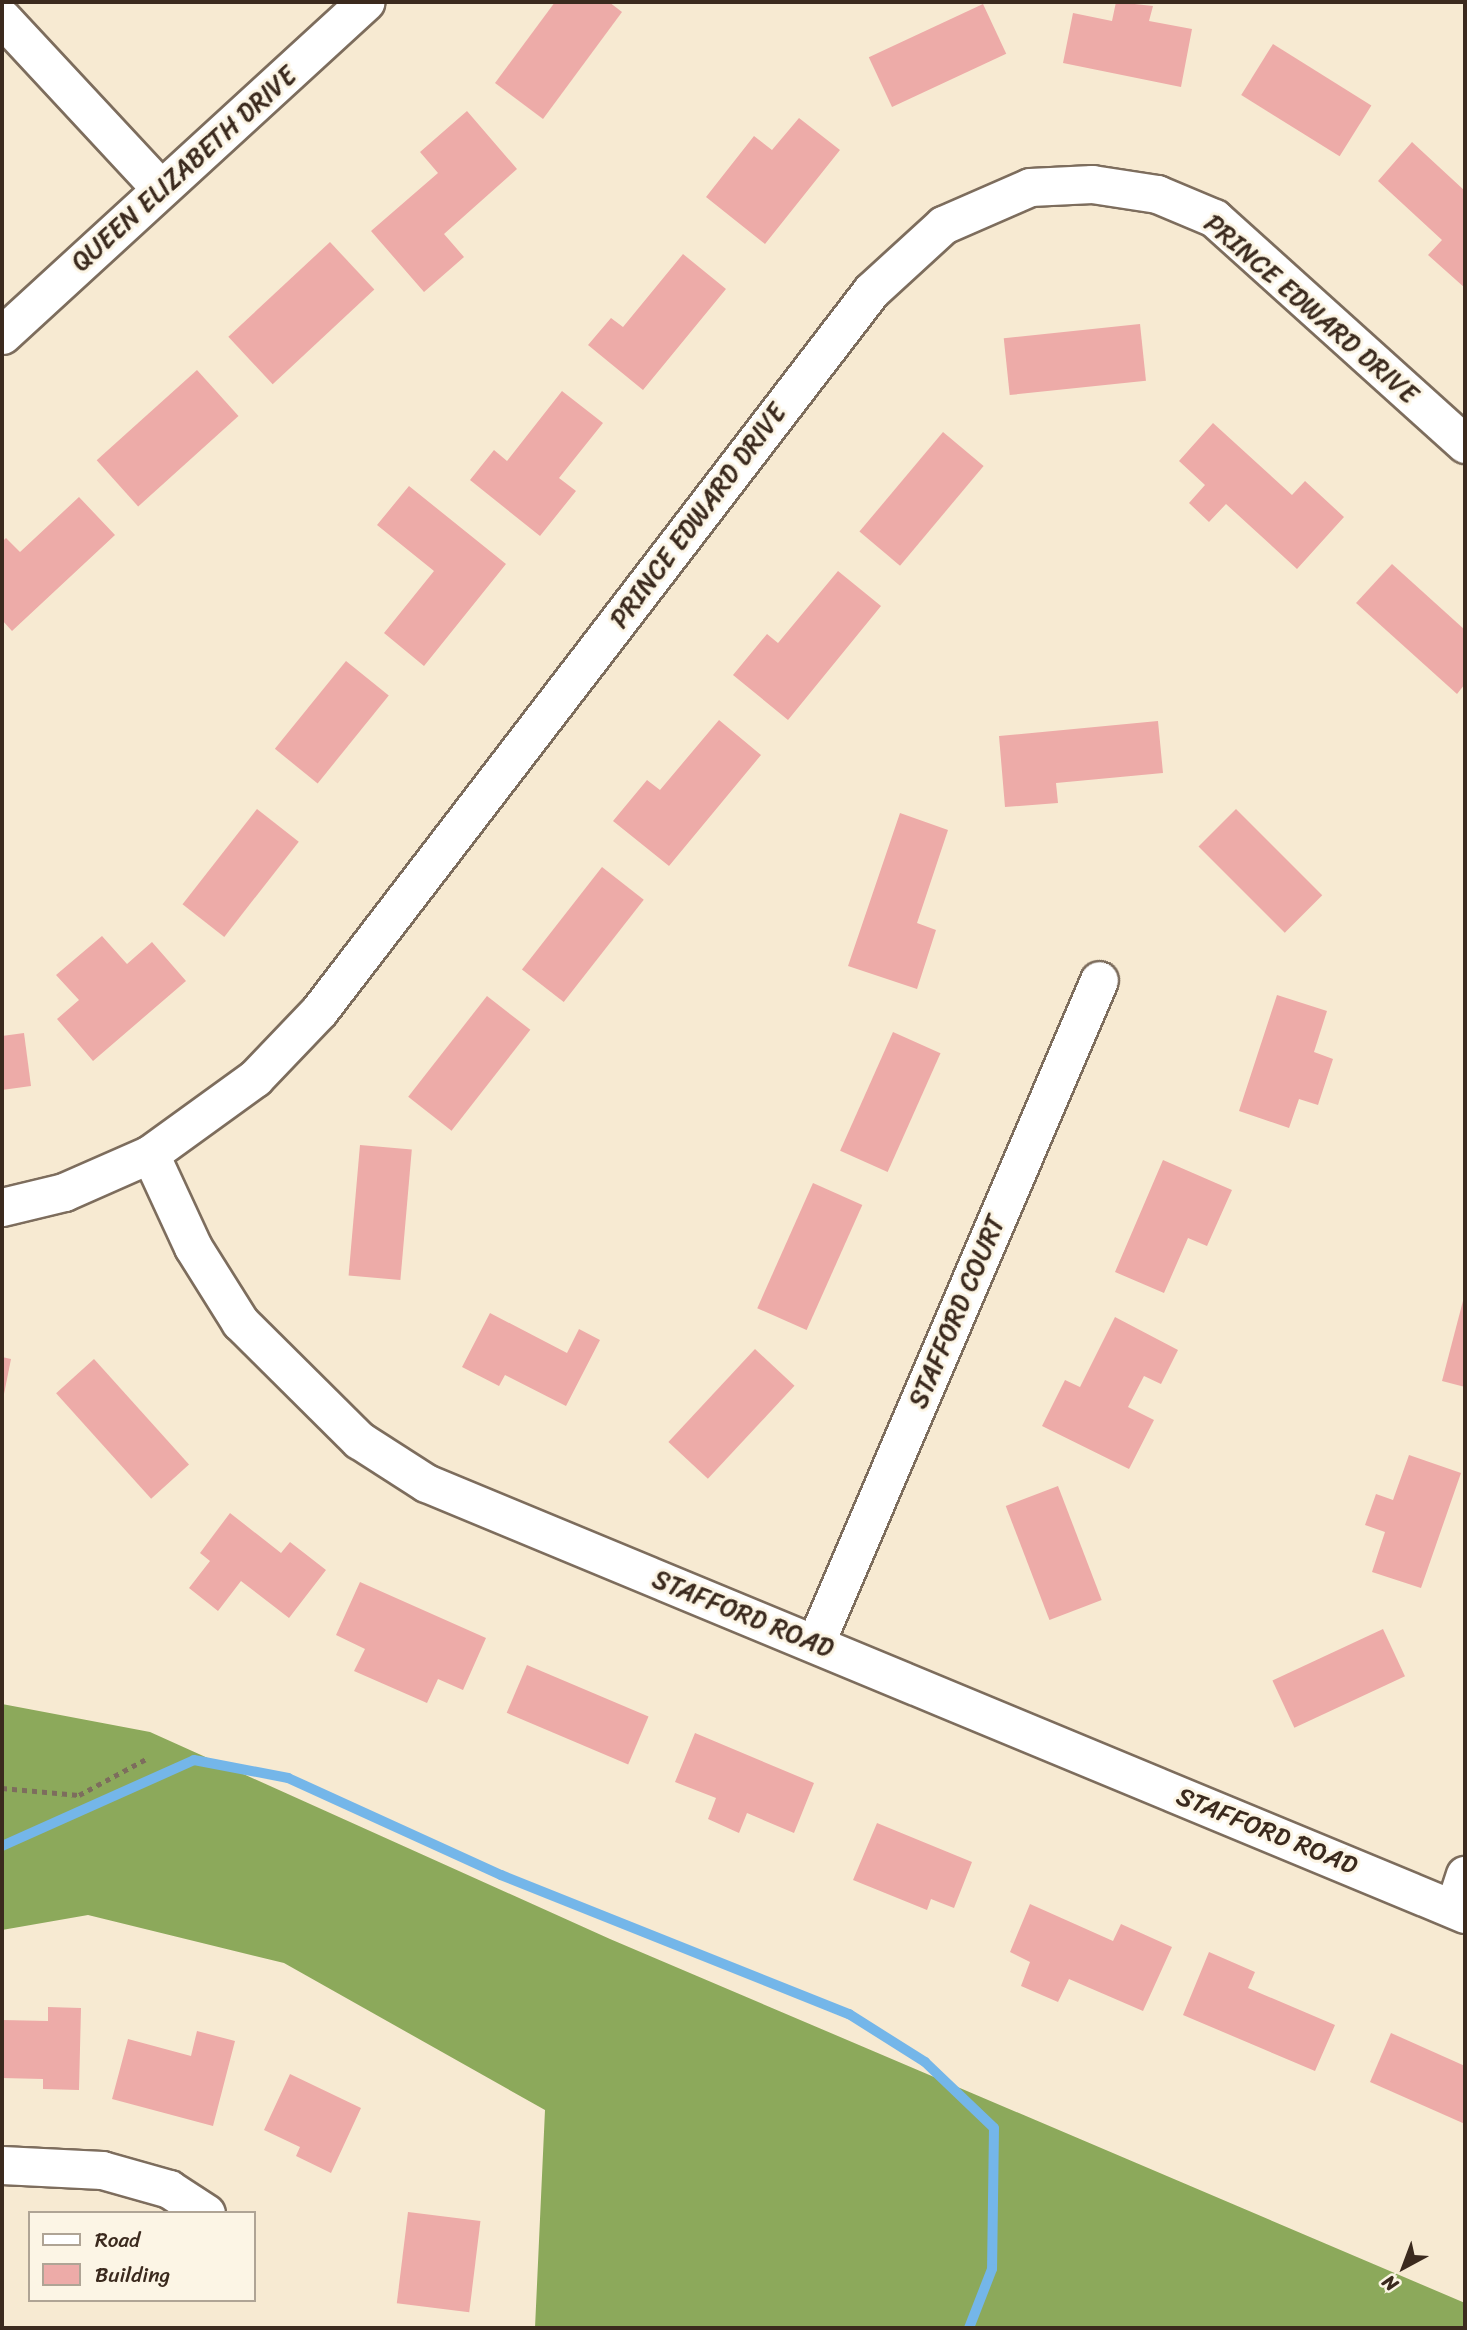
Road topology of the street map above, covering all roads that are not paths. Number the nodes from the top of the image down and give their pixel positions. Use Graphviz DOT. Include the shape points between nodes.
graph roads {
  1 [pos="366,2"];
  2 [pos="2,18"];
  3 [pos="160,188"];
  4 [pos="2,335"];
  5 [pos="1465,444"];
  6 [pos="1099,980"];
  7 [pos="150,1154"];
  8 [pos="2,1206"];
  9 [pos="815,1644"];
  10 [pos="1461,1899"];
  11 [pos="2,2165"];
  12 [pos="203,2211"];
  1 -- 3 [label="street, QUEEN ELIZABETH DRIVE"];
  2 -- 3 [label="street"];
  3 -- 4 [label="street, QUEEN ELIZABETH DRIVE"];
  5 -- 7 [label="street, PRINCE EDWARD DRIVE" via="1214,218 1168,199 1092,184 1030,187 943,225 871,291 319,1011 256,1078"];
  6 -- 9 [label="street, STAFFORD COURT"];
  7 -- 8 [label="street, PRINCE EDWARD DRIVE" via="64,1192"];
  7 -- 9 [label="street, STAFFORD ROAD" via="193,1247 240,1322 359,1440 426,1483"];
  9 -- 10 [label="street, STAFFORD ROAD"];
  11 -- 12 [label="street" via="102,2170 169,2189"];
}
